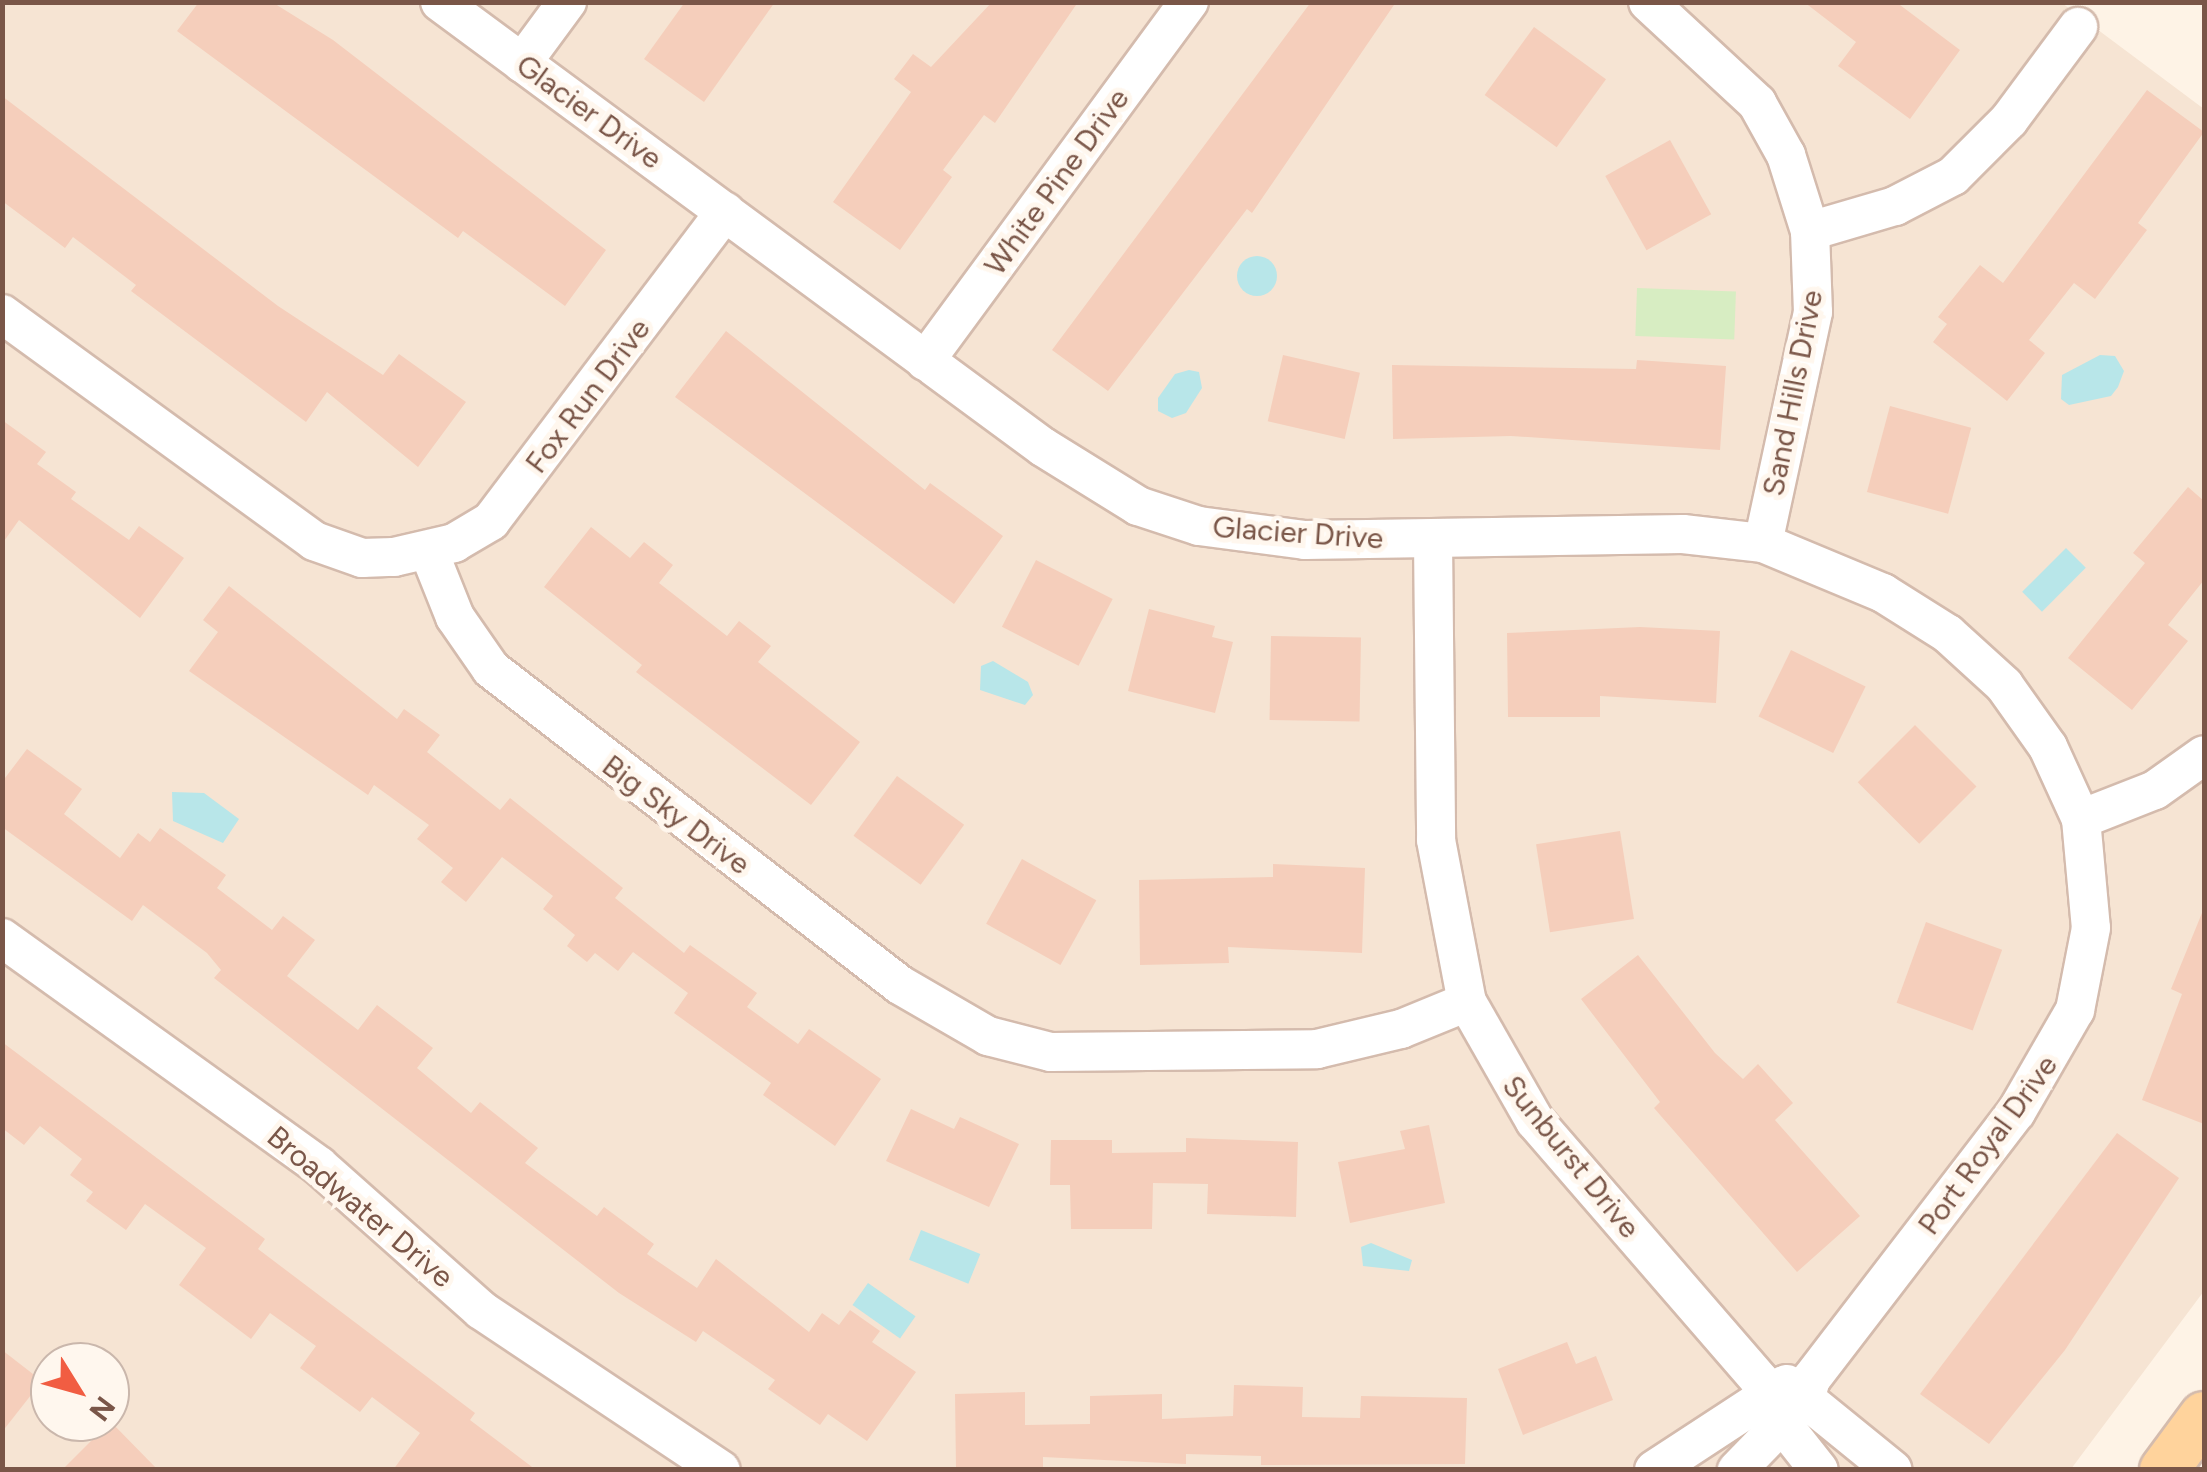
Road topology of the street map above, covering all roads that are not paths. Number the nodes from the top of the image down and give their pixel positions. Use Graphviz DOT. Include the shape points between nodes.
graph roads {
  1 [pos="440,2"];
  2 [pos="567,2"];
  3 [pos="1189,2"];
  4 [pos="1648,2"];
  5 [pos="2078,26"];
  6 [pos="522,63"];
  7 [pos="725,212"];
  8 [pos="1810,231"];
  9 [pos="2,314"];
  10 [pos="925,361"];
  11 [pos="1433,540"];
  12 [pos="1763,543"];
  13 [pos="429,552"];
  14 [pos="2204,755"];
  15 [pos="2081,819"];
  16 [pos="2,938"];
  17 [pos="1467,1002"];
  18 [pos="1785,1395"];
  19 [pos="2204,1416"];
  20 [pos="721,1470"];
  21 [pos="1654,1470"];
  22 [pos="1737,1470"];
  23 [pos="1819,1470"];
  24 [pos="1892,1470"];
  25 [pos="2164,1470"];
  1 -- 6 [label="street, Glacier Drive"];
  2 -- 6 [label="street"];
  3 -- 10 [label="street, White Pine Drive"];
  4 -- 8 [label="street, Sand Hills Drive" via="1719,61 1766,116"];
  5 -- 8 [label="street" via="2009,120 1953,176 1894,206"];
  6 -- 7 [label="street, Glacier Drive"];
  7 -- 10 [label="street, Glacier Drive"];
  7 -- 13 [label="street, Fox Run Drive" via="514,496 476,531"];
  8 -- 12 [label="street, Sand Hills Drive" via="1813,312"];
  9 -- 13 [label="street" via="314,542 362,558"];
  10 -- 11 [label="street, Glacier Drive" via="1079,471 1167,518 1305,540"];
  11 -- 12 [label="street, Glacier Drive" via="1683,534"];
  11 -- 17 [label="street, Sunburst Drive" via="1436,840"];
  12 -- 15 [label="street, Glacier Drive" via="1883,593 1978,658 2048,747"];
  13 -- 17 [label="street, Big Sky Drive" via="455,617 491,669 900,985 988,1036 1050,1052 1317,1050"];
  14 -- 15 [label="street" via="2155,790"];
  15 -- 18 [label="street, Port Royal Drive" via="2091,928 2061,1044"];
  16 -- 20 [label="street, Broadwater Drive" via="319,1166 481,1310"];
  17 -- 18 [label="street, Sunburst Drive" via="1535,1122"];
  18 -- 21 [label="street" via="1738,1410"];
  18 -- 22 [label="street"];
  18 -- 23 [label="street, Sunburst Drive"];
  18 -- 24 [label="street, Sunburst Drive"];
  19 -- 25 [label="main road"];
}
